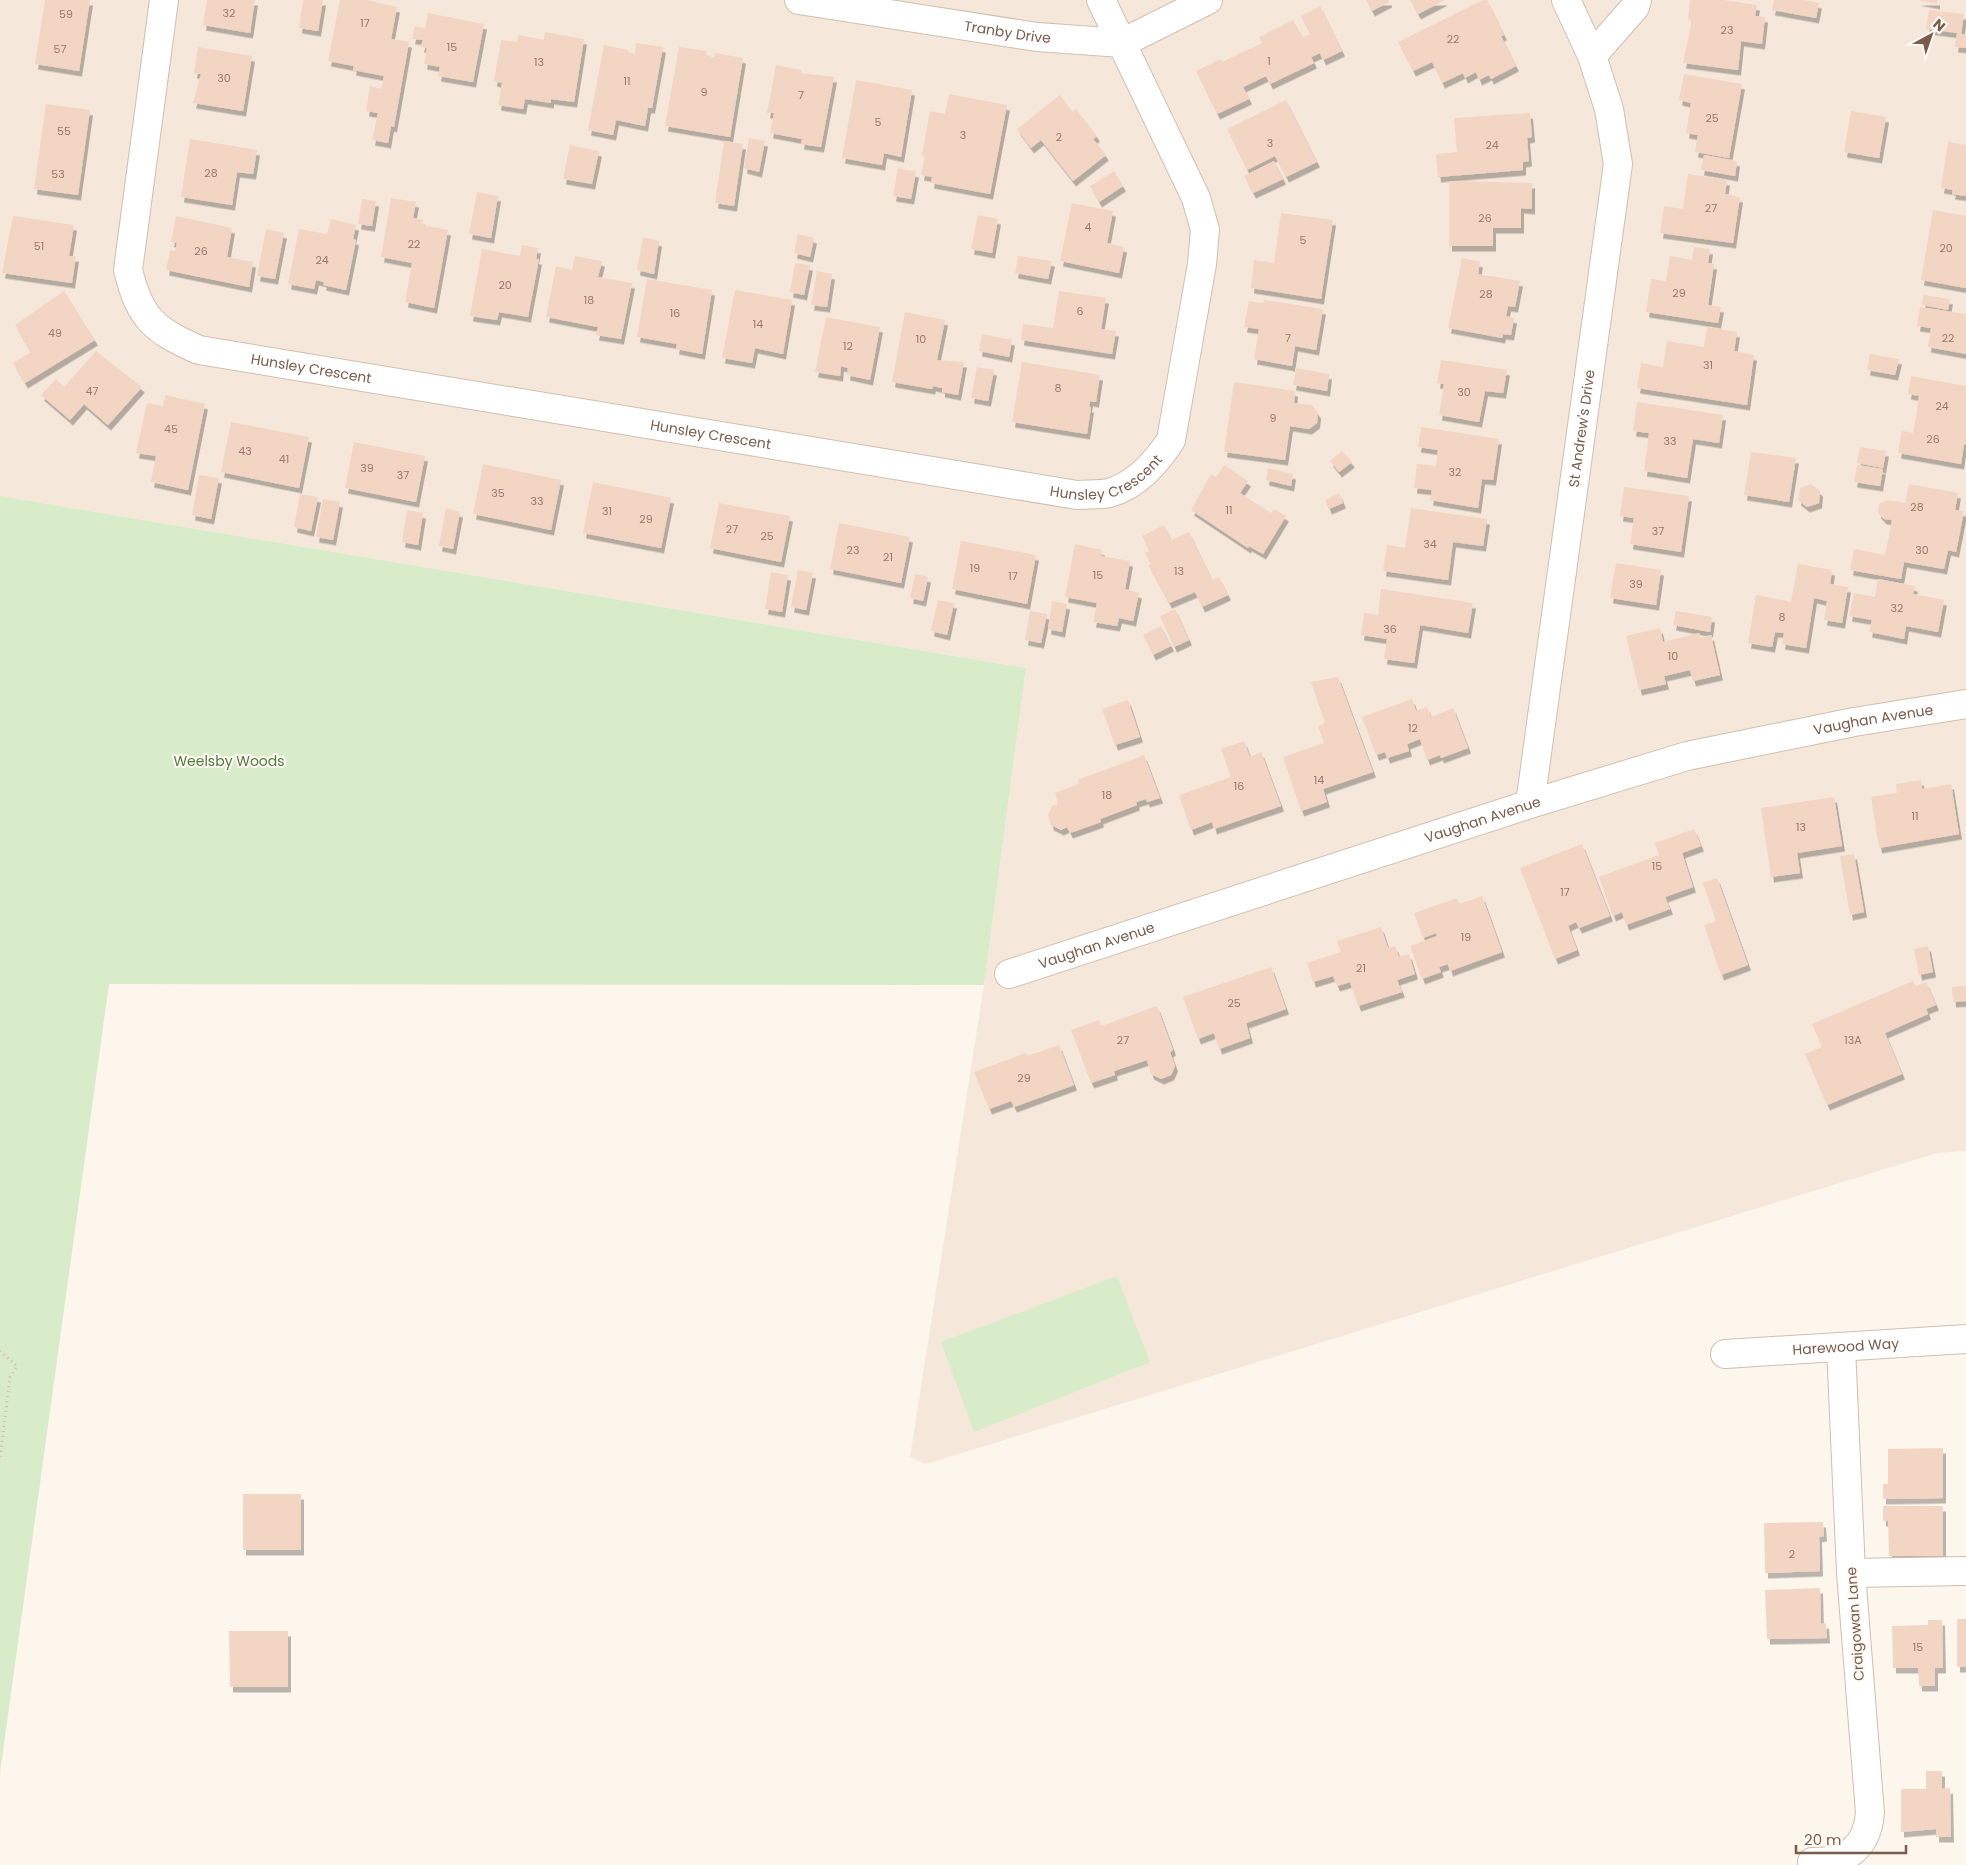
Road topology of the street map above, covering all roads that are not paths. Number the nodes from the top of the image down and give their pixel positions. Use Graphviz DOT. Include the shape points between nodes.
graph roads {
  1 [pos="164,0"];
  2 [pos="799,0"];
  3 [pos="1100,0"];
  4 [pos="1208,0"];
  5 [pos="1566,0"];
  6 [pos="1637,0"];
  7 [pos="1122,43"];
  8 [pos="1592,56"];
  9 [pos="1966,704"];
  10 [pos="1530,804"];
  11 [pos="1009,974"];
  12 [pos="1966,1339"];
  13 [pos="1841,1347"];
  14 [pos="1725,1354"];
  15 [pos="1966,1572"];
  16 [pos="1851,1573"];
  17 [pos="1812,1862"];
  1 -- 7 [label="street, Hunsley Crescent" via="128,270 135,299 151,322 172,338 199,350 1077,495 1109,493 1136,479 1156,462 1171,440 1202,264 1204,230 1196,198"];
  2 -- 7 [label="street, Tranby Drive" via="1037,37"];
  3 -- 7 [label="street, Hunsley Crescent"];
  4 -- 7 [label="street"];
  5 -- 8 [label="street, St Andrew's Drive"];
  6 -- 8 [label="street" via="1636,7"];
  8 -- 10 [label="street, St Andrew's Drive" via="1609,110 1618,164"];
  9 -- 10 [label="street, Vaughan Avenue" via="1854,722 1687,756"];
  10 -- 11 [label="street, Vaughan Avenue"];
  12 -- 13 [label="street, Harewood Way"];
  13 -- 14 [label="street, Harewood Way"];
  13 -- 16 [label="street, Craigowan Lane"];
  15 -- 16 [label="street"];
  16 -- 17 [label="street, Craigowan Lane" via="1870,1813 1868,1827 1852,1852 1840,1859"];
}
